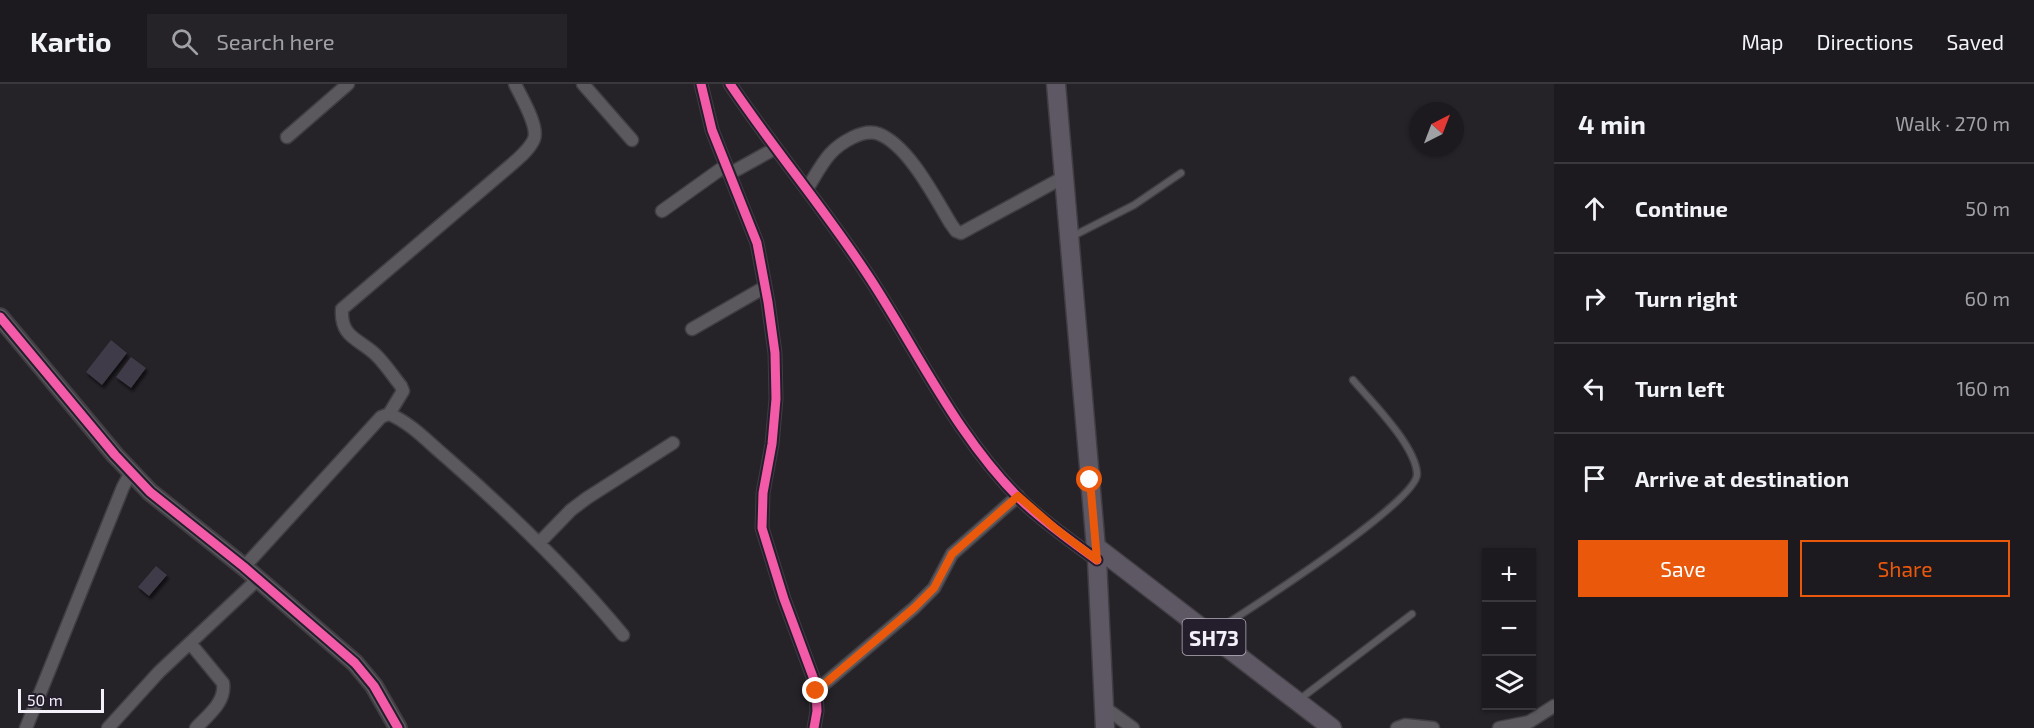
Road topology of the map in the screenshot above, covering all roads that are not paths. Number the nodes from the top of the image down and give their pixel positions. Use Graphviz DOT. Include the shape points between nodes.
graph roads {
  1 [pos="348,84"];
  2 [pos="515,84"];
  3 [pos="583,84"];
  4 [pos="701,84"];
  5 [pos="730,84"];
  6 [pos="1056,84"];
  7 [pos="287,137"];
  8 [pos="632,140"];
  9 [pos="776,147"];
  10 [pos="727,170"];
  11 [pos="1180,173"];
  12 [pos="1064,177"];
  13 [pos="807,189"];
  14 [pos="662,211"];
  15 [pos="1070,238"];
  16 [pos="765,287"];
  17 [pos="0,316"];
  18 [pos="692,329"];
  19 [pos="1353,380"];
  20 [pos="389,414"];
  21 [pos="673,443"];
  22 [pos="131,472"];
  23 [pos="1018,496"];
  24 [pos="539,543"];
  25 [pos="1096,553"];
  26 [pos="244,567"];
  27 [pos="258,579"];
  28 [pos="1412,614"];
  29 [pos="1209,634"];
  30 [pos="623,635"];
  31 [pos="190,643"];
  32 [pos="816,691"];
  33 [pos="1297,701"];
  34 [pos="1554,706"];
  35 [pos="1104,707"];
  36 [pos="26,728"];
  37 [pos="108,728"];
  38 [pos="196,728"];
  39 [pos="398,728"];
  40 [pos="814,728"];
  41 [pos="1105,728"];
  42 [pos="1133,728"];
  43 [pos="1332,728"];
  44 [pos="1397,728"];
  45 [pos="1433,728"];
  46 [pos="1499,728"];
  1 -- 7 [label="street"];
  2 -- 20 [label="street" via="534,126 536,136 531,145 342,309 348,334 376,355 401,386 401,396"];
  3 -- 8 [label="street"];
  4 -- 10 [label="street"];
  5 -- 9 [label="street"];
  6 -- 12 [label="main road"];
  9 -- 10 [label="street"];
  9 -- 13 [label="street"];
  10 -- 14 [label="street"];
  10 -- 16 [label="street" via="753,233"];
  11 -- 15 [label="lane" via="1134,205"];
  12 -- 13 [label="street" via="962,233 951,224 912,163 887,139 866,133 835,149"];
  12 -- 15 [label="main road"];
  13 -- 23 [label="street" via="872,281 967,433"];
  15 -- 25 [label="main road"];
  16 -- 18 [label="street"];
  16 -- 32 [label="street" via="775,353 776,399 762,528"];
  17 -- 22 [label="street"];
  19 -- 29 [label="lane" via="1400,436 1413,458 1417,475 1414,485 1317,563"];
  20 -- 24 [label="street" via="407,424 470,478"];
  20 -- 26 [label="street" via="381,417"];
  21 -- 24 [label="street" via="587,498"];
  22 -- 26 [label="street" via="150,492"];
  22 -- 36 [label="street"];
  23 -- 25 [label="street" via="1057,530"];
  23 -- 32 [label="street" via="952,554 934,588 914,608"];
  24 -- 30 [label="street"];
  25 -- 29 [label="main road, SH73"];
  25 -- 35 [label="main road"];
  26 -- 27 [label="street"];
  27 -- 31 [label="street"];
  27 -- 39 [label="street" via="355,663 374,686"];
  28 -- 33 [label="lane"];
  29 -- 33 [label="main road, SH73"];
  31 -- 37 [label="street"];
  31 -- 38 [label="street" via="223,684 224,692"];
  32 -- 40 [label="street"];
  33 -- 43 [label="main road, SH73"];
  34 -- 46 [label="street" via="1529,722"];
  35 -- 41 [label="main road"];
  35 -- 42 [label="street"];
  44 -- 45 [label="street"];
}
